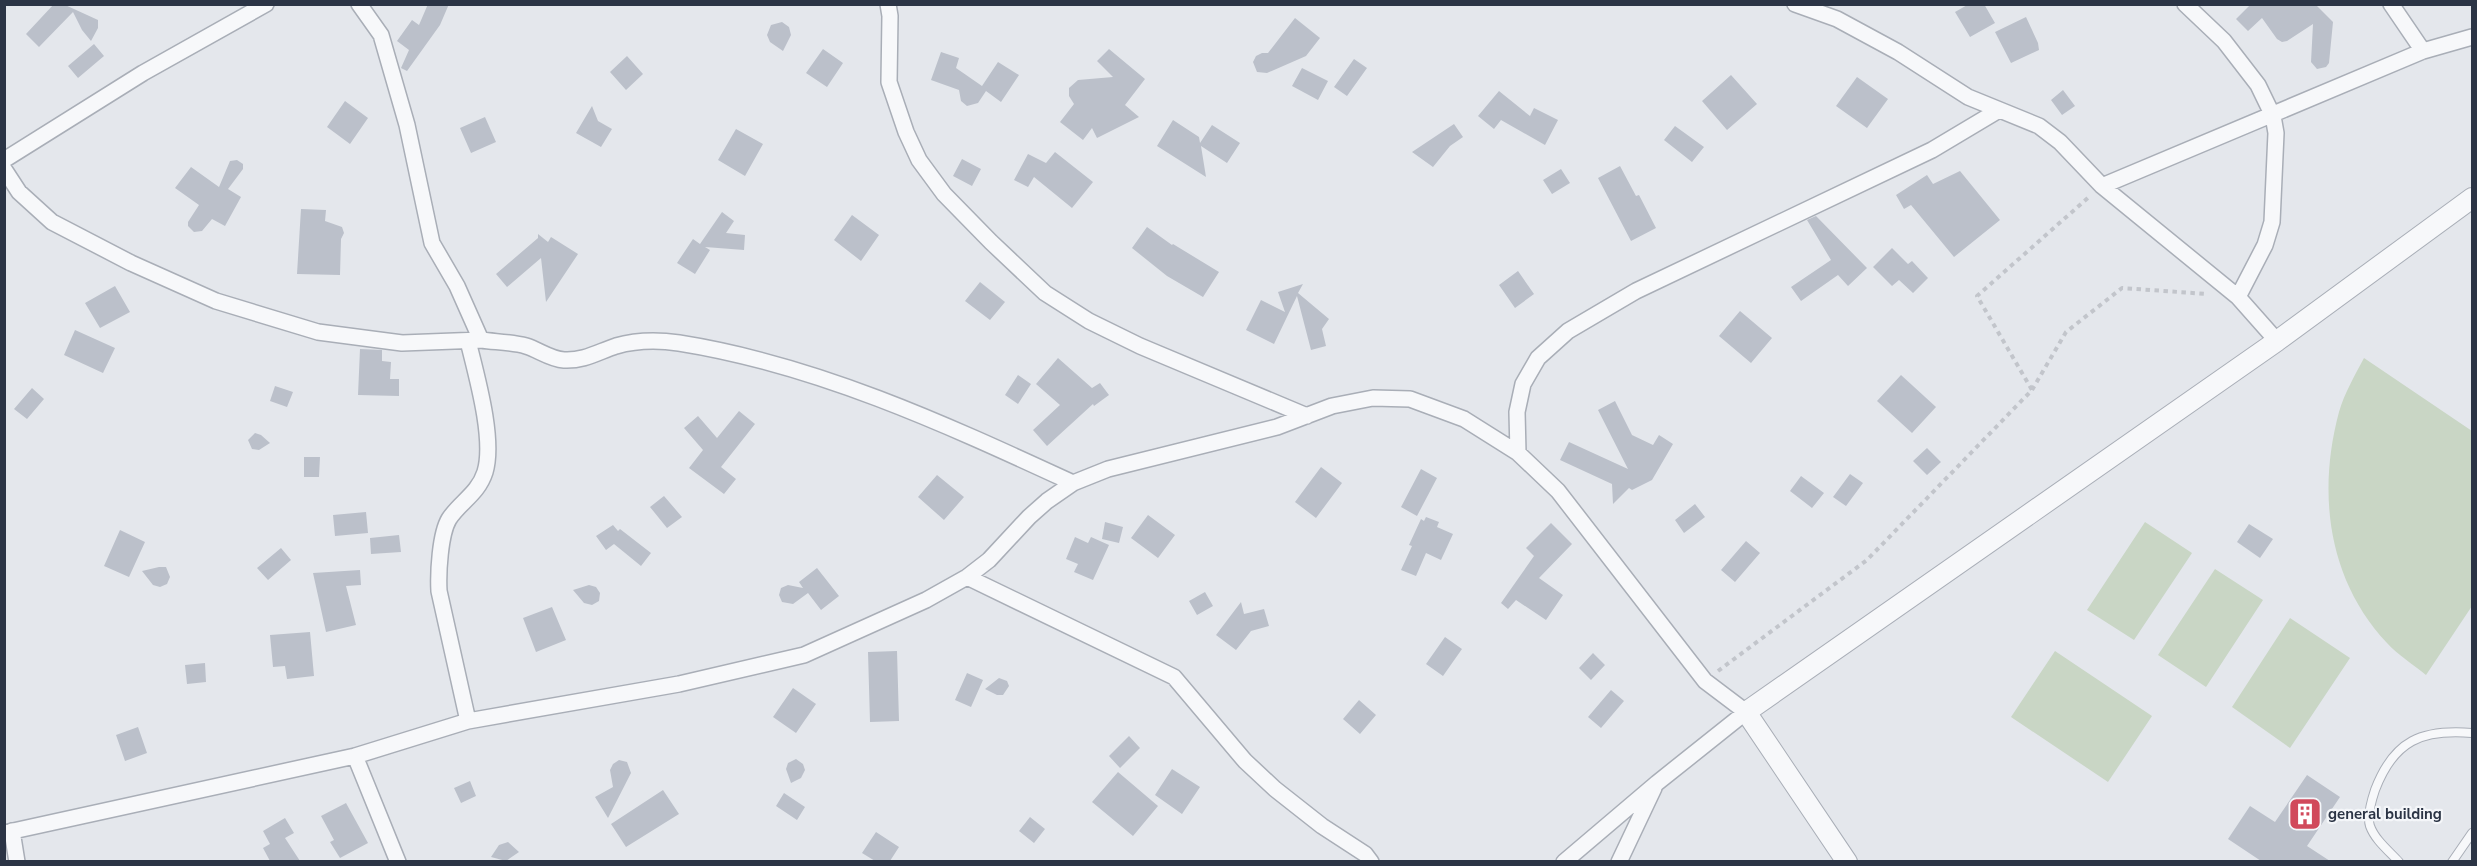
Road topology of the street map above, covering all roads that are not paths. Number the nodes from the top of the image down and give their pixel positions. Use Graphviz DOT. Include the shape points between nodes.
graph roads {
  1 [pos="266,4"];
  2 [pos="358,4"];
  3 [pos="888,4"];
  4 [pos="1795,4"];
  5 [pos="2185,4"];
  6 [pos="2391,4"];
  7 [pos="2472,37"];
  8 [pos="2424,51"];
  9 [pos="1999,110"];
  10 [pos="2272,116"];
  11 [pos="4,160"];
  12 [pos="4,169"];
  13 [pos="2102,186"];
  14 [pos="2472,198"];
  15 [pos="2238,297"];
  16 [pos="474,340"];
  17 [pos="2277,341"];
  18 [pos="1306,416"];
  19 [pos="1518,453"];
  20 [pos="1073,483"];
  21 [pos="967,577"];
  22 [pos="1746,712"];
  23 [pos="468,721"];
  24 [pos="2472,733"];
  25 [pos="354,756"];
  26 [pos="1657,783"];
  27 [pos="8,832"];
  28 [pos="2472,833"];
  29 [pos="17,861"];
  30 [pos="398,861"];
  31 [pos="1371,861"];
  32 [pos="1564,861"];
  33 [pos="1619,861"];
  34 [pos="1847,861"];
  35 [pos="2399,861"];
  36 [pos="2452,861"];
  1 -- 11 [label="street" via="143,73"];
  2 -- 16 [label="street" via="381,35 407,125 432,243 457,286"];
  3 -- 18 [label="street" via="889,82 906,132 919,160 944,194 991,242 1045,293 1089,321"];
  4 -- 9 [label="street" via="1837,19 1968,97"];
  5 -- 10 [label="street" via="2224,41 2258,85"];
  6 -- 8 [label="street"];
  7 -- 8 [label="street"];
  8 -- 10 [label="street"];
  9 -- 13 [label="street" via="2039,126 2060,141"];
  9 -- 19 [label="street" via="1932,150 1636,291 1568,331 1538,358 1523,384 1517,412"];
  10 -- 13 [label="street"];
  10 -- 15 [label="street" via="2276,133 2272,222"];
  12 -- 16 [label="street" via="19,192 52,222 216,301 318,332 402,343"];
  13 -- 15 [label="street"];
  14 -- 17 [label="street"];
  15 -- 17 [label="street"];
  16 -- 20 [label="street" via="526,346 544,356 564,360 588,358 616,346 651,340 778,365 869,394"];
  16 -- 23 [label="street" via="488,457 478,486 445,529 438,580"];
  17 -- 22 [label="street"];
  18 -- 19 [label="street" via="1372,398 1410,399 1464,419"];
  18 -- 20 [label="street" via="1277,427 1108,469"];
  19 -- 22 [label="street" via="1558,491 1705,681"];
  20 -- 21 [label="street" via="1047,501"];
  21 -- 23 [label="street" via="926,600 804,655 679,684"];
  21 -- 31 [label="street" via="1174,677 1245,761 1275,789"];
  22 -- 26 [label="street"];
  22 -- 34 [label="street"];
  23 -- 25 [label="street"];
  24 -- 35 [label="lane" via="2445,731 2418,737 2398,752 2382,772 2372,797 2369,824 2375,837"];
  25 -- 27 [label="street"];
  25 -- 30 [label="street"];
  26 -- 32 [label="street"];
  26 -- 33 [label="street"];
  27 -- 29 [label="street"];
  28 -- 36 [label="lane"];
}
